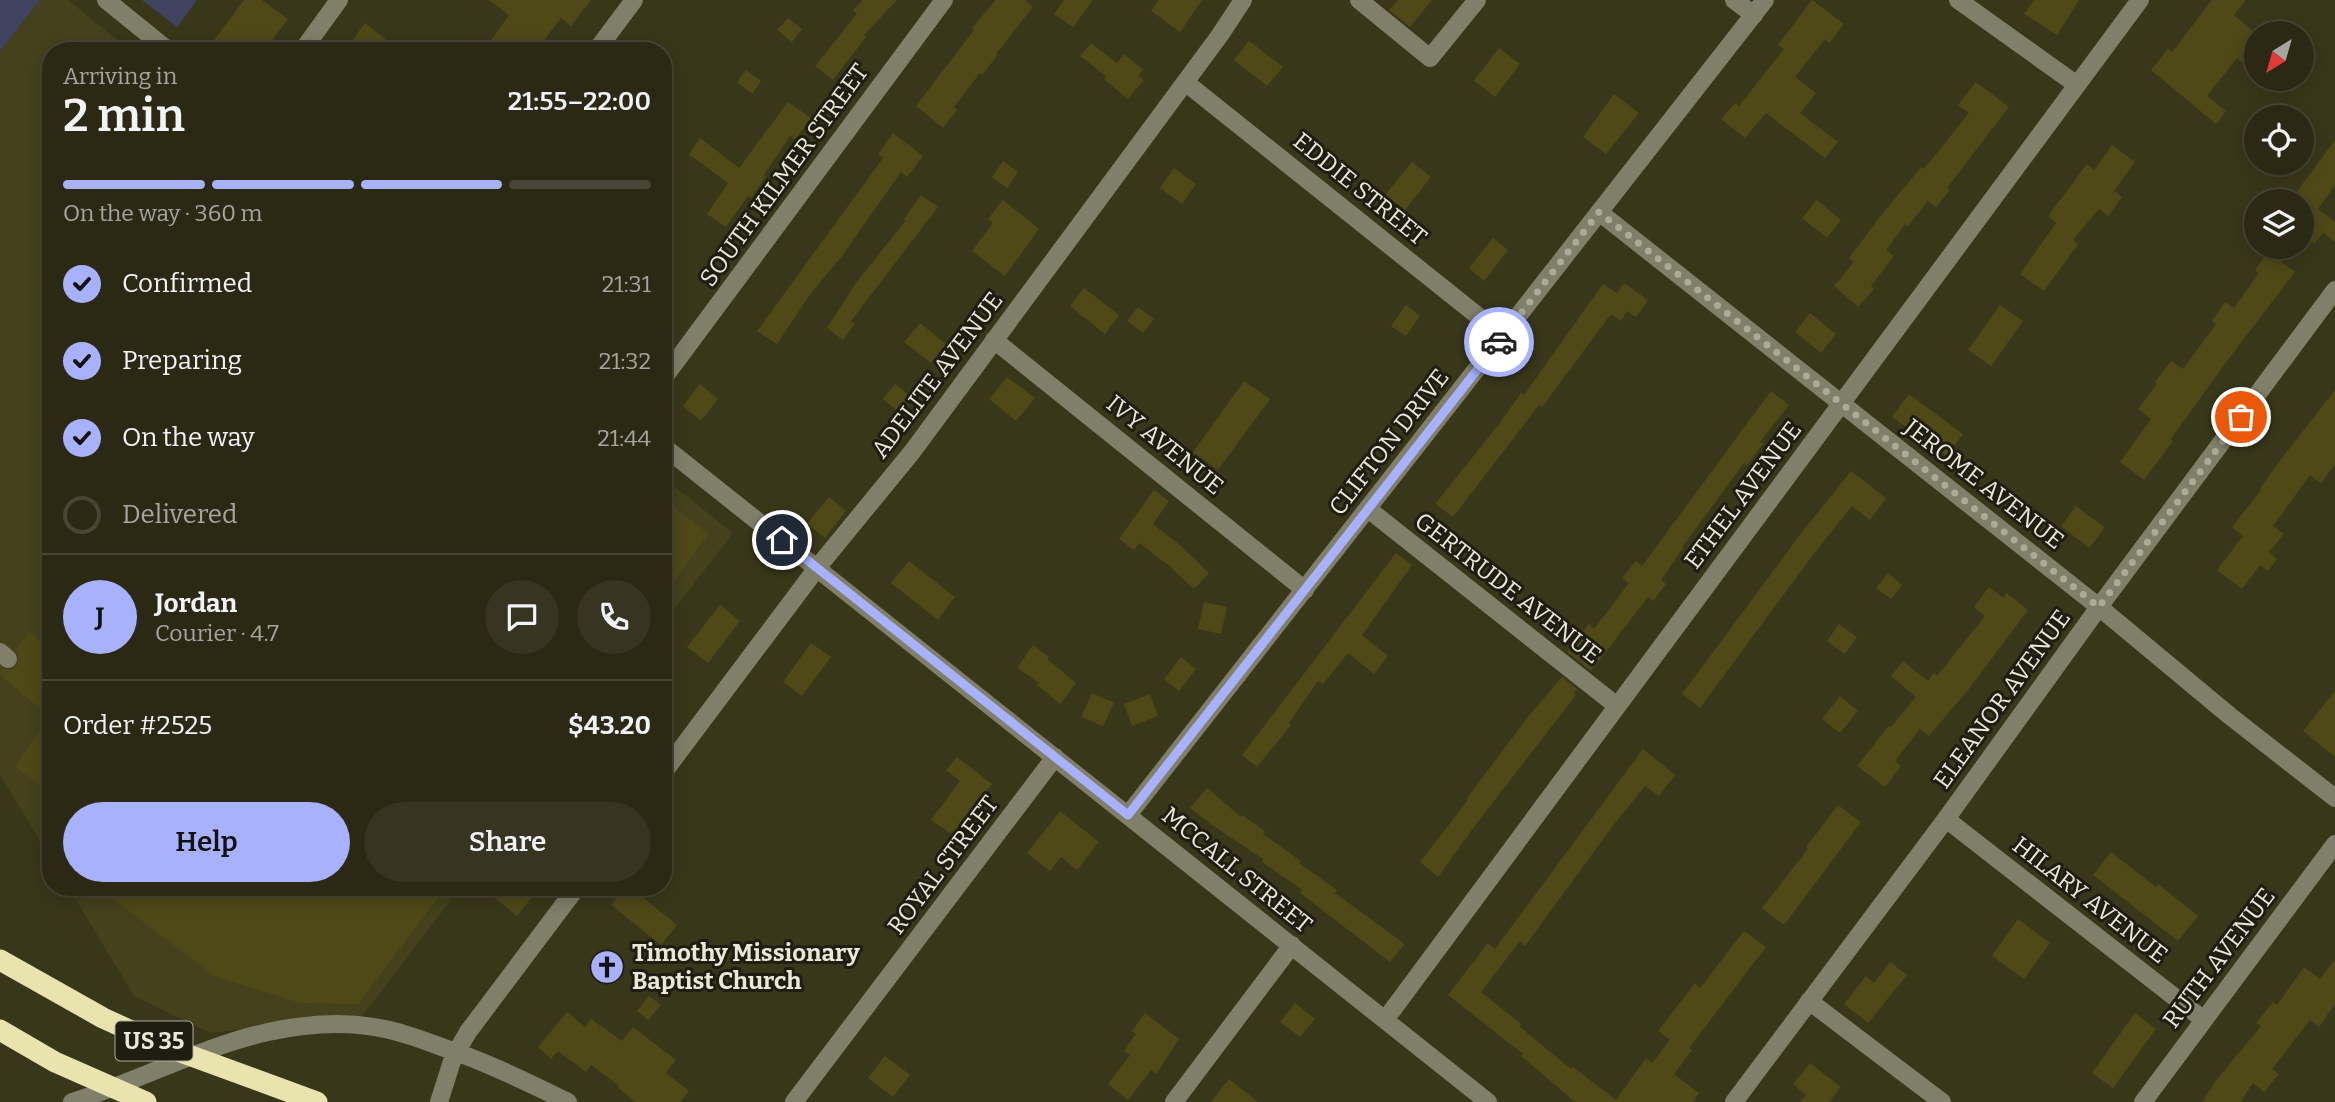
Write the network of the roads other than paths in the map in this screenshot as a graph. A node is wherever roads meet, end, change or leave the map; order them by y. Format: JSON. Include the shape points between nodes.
{"nodes":[{"id":1,"x":106,"y":0,"type":"edge"},
{"id":2,"x":339,"y":0,"type":"edge"},
{"id":3,"x":634,"y":0,"type":"edge"},
{"id":4,"x":944,"y":0,"type":"edge"},
{"id":5,"x":1243,"y":0,"type":"edge"},
{"id":6,"x":1359,"y":0,"type":"edge"},
{"id":7,"x":1477,"y":0,"type":"edge"},
{"id":8,"x":1734,"y":0,"type":"edge"},
{"id":9,"x":1765,"y":0,"type":"edge"},
{"id":10,"x":1958,"y":0,"type":"edge"},
{"id":11,"x":2140,"y":0,"type":"edge"},
{"id":12,"x":1754,"y":15,"type":"junction"},
{"id":13,"x":158,"y":42,"type":"edge"},
{"id":14,"x":309,"y":42,"type":"edge"},
{"id":15,"x":603,"y":42,"type":"edge"},
{"id":16,"x":1185,"y":82,"type":"junction"},
{"id":17,"x":2077,"y":85,"type":"junction"},
{"id":18,"x":1599,"y":212,"type":"junction"},
{"id":19,"x":2335,"y":290,"type":"edge"},
{"id":20,"x":1503,"y":336,"type":"junction"},
{"id":21,"x":994,"y":340,"type":"junction"},
{"id":22,"x":672,"y":367,"type":"edge"},
{"id":23,"x":1841,"y":404,"type":"junction"},
{"id":24,"x":672,"y":453,"type":"edge"},
{"id":25,"x":1368,"y":509,"type":"junction"},
{"id":26,"x":820,"y":570,"type":"junction"},
{"id":27,"x":1305,"y":590,"type":"junction"},
{"id":28,"x":2099,"y":607,"type":"junction"},
{"id":29,"x":1617,"y":706,"type":"junction"},
{"id":30,"x":1055,"y":757,"type":"junction"},
{"id":31,"x":672,"y":762,"type":"edge"},
{"id":32,"x":2335,"y":798,"type":"edge"},
{"id":33,"x":1128,"y":815,"type":"junction"},
{"id":34,"x":1946,"y":819,"type":"junction"},
{"id":35,"x":2335,"y":844,"type":"edge"},
{"id":36,"x":570,"y":896,"type":"edge"},
{"id":37,"x":1292,"y":945,"type":"junction"},
{"id":38,"x":0,"y":960,"type":"edge"},
{"id":39,"x":1808,"y":1001,"type":"junction"},
{"id":40,"x":1385,"y":1020,"type":"junction"},
{"id":41,"x":2204,"y":1020,"type":"junction"},
{"id":42,"x":0,"y":1030,"type":"edge"},
{"id":43,"x":456,"y":1052,"type":"junction"},
{"id":44,"x":83,"y":1101,"type":"edge"},
{"id":45,"x":146,"y":1102,"type":"edge"},
{"id":46,"x":317,"y":1102,"type":"edge"},
{"id":47,"x":439,"y":1102,"type":"edge"},
{"id":48,"x":568,"y":1102,"type":"edge"},
{"id":49,"x":794,"y":1102,"type":"edge"},
{"id":50,"x":1174,"y":1102,"type":"edge"},
{"id":51,"x":1488,"y":1102,"type":"edge"},
{"id":52,"x":1734,"y":1102,"type":"edge"},
{"id":53,"x":1942,"y":1102,"type":"edge"},
{"id":54,"x":2143,"y":1102,"type":"edge"}],
"edges":[{"from":1,"to":13,"type":"street"},
{"from":2,"to":14,"type":"street"},
{"from":3,"to":15,"type":"street"},
{"from":4,"to":22,"type":"street","name":"SOUTH KILMER STREET"},
{"from":5,"to":16,"type":"street","name":"ADELITE AVENUE"},
{"from":6,"to":7,"type":"street","via":[[1430,58]]},
{"from":8,"to":12,"type":"street"},
{"from":9,"to":12,"type":"street","name":"CLIFTON DRIVE"},
{"from":10,"to":17,"type":"street"},
{"from":11,"to":17,"type":"street","name":"ETHEL AVENUE"},
{"from":12,"to":18,"type":"street","name":"CLIFTON DRIVE"},
{"from":16,"to":20,"type":"street","name":"EDDIE STREET"},
{"from":16,"to":21,"type":"street","name":"ADELITE AVENUE"},
{"from":17,"to":23,"type":"street","name":"ETHEL AVENUE"},
{"from":18,"to":20,"type":"street","name":"CLIFTON DRIVE"},
{"from":18,"to":23,"type":"street","name":"JEROME AVENUE"},
{"from":19,"to":28,"type":"street","name":"ELEANOR AVENUE"},
{"from":20,"to":25,"type":"street","name":"CLIFTON DRIVE"},
{"from":21,"to":26,"type":"street","name":"ADELITE AVENUE"},
{"from":21,"to":27,"type":"street","name":"IVY AVENUE"},
{"from":23,"to":28,"type":"street","name":"JEROME AVENUE"},
{"from":23,"to":29,"type":"street","name":"ETHEL AVENUE"},
{"from":24,"to":26,"type":"street","name":"MCCALL STREET"},
{"from":25,"to":27,"type":"street","name":"CLIFTON DRIVE"},
{"from":25,"to":29,"type":"street","name":"GERTRUDE AVENUE"},
{"from":26,"to":30,"type":"street","name":"MCCALL STREET"},
{"from":26,"to":31,"type":"street","name":"ADELITE AVENUE"},
{"from":27,"to":33,"type":"street","name":"CLIFTON DRIVE"},
{"from":28,"to":32,"type":"street","name":"JEROME AVENUE"},
{"from":28,"to":34,"type":"street","name":"ELEANOR AVENUE"},
{"from":29,"to":40,"type":"street","name":"ETHEL AVENUE"},
{"from":30,"to":33,"type":"street","name":"MCCALL STREET"},
{"from":30,"to":49,"type":"street","name":"ROYAL STREET"},
{"from":33,"to":37,"type":"street","name":"MCCALL STREET"},
{"from":34,"to":39,"type":"street","name":"ELEANOR AVENUE"},
{"from":34,"to":41,"type":"street","name":"HILARY AVENUE"},
{"from":35,"to":41,"type":"street","name":"RUTH AVENUE"},
{"from":36,"to":43,"type":"street"},
{"from":37,"to":40,"type":"street","name":"MCCALL STREET"},
{"from":37,"to":50,"type":"street"},
{"from":38,"to":46,"type":"highway","number":"US 35","bridge":true,"via":[[93,1013],[164,1046]]},
{"from":39,"to":52,"type":"street","name":"ELEANOR AVENUE"},
{"from":39,"to":53,"type":"street"},
{"from":40,"to":51,"type":"street","name":"MCCALL STREET"},
{"from":41,"to":54,"type":"street","name":"RUTH AVENUE"},
{"from":42,"to":45,"type":"highway","number":"US 35","bridge":true,"via":[[55,1062]]},
{"from":43,"to":44,"type":"street","via":[[384,1028],[298,1027],[228,1044]]},
{"from":43,"to":47,"type":"street"},
{"from":43,"to":48,"type":"street"}]}
